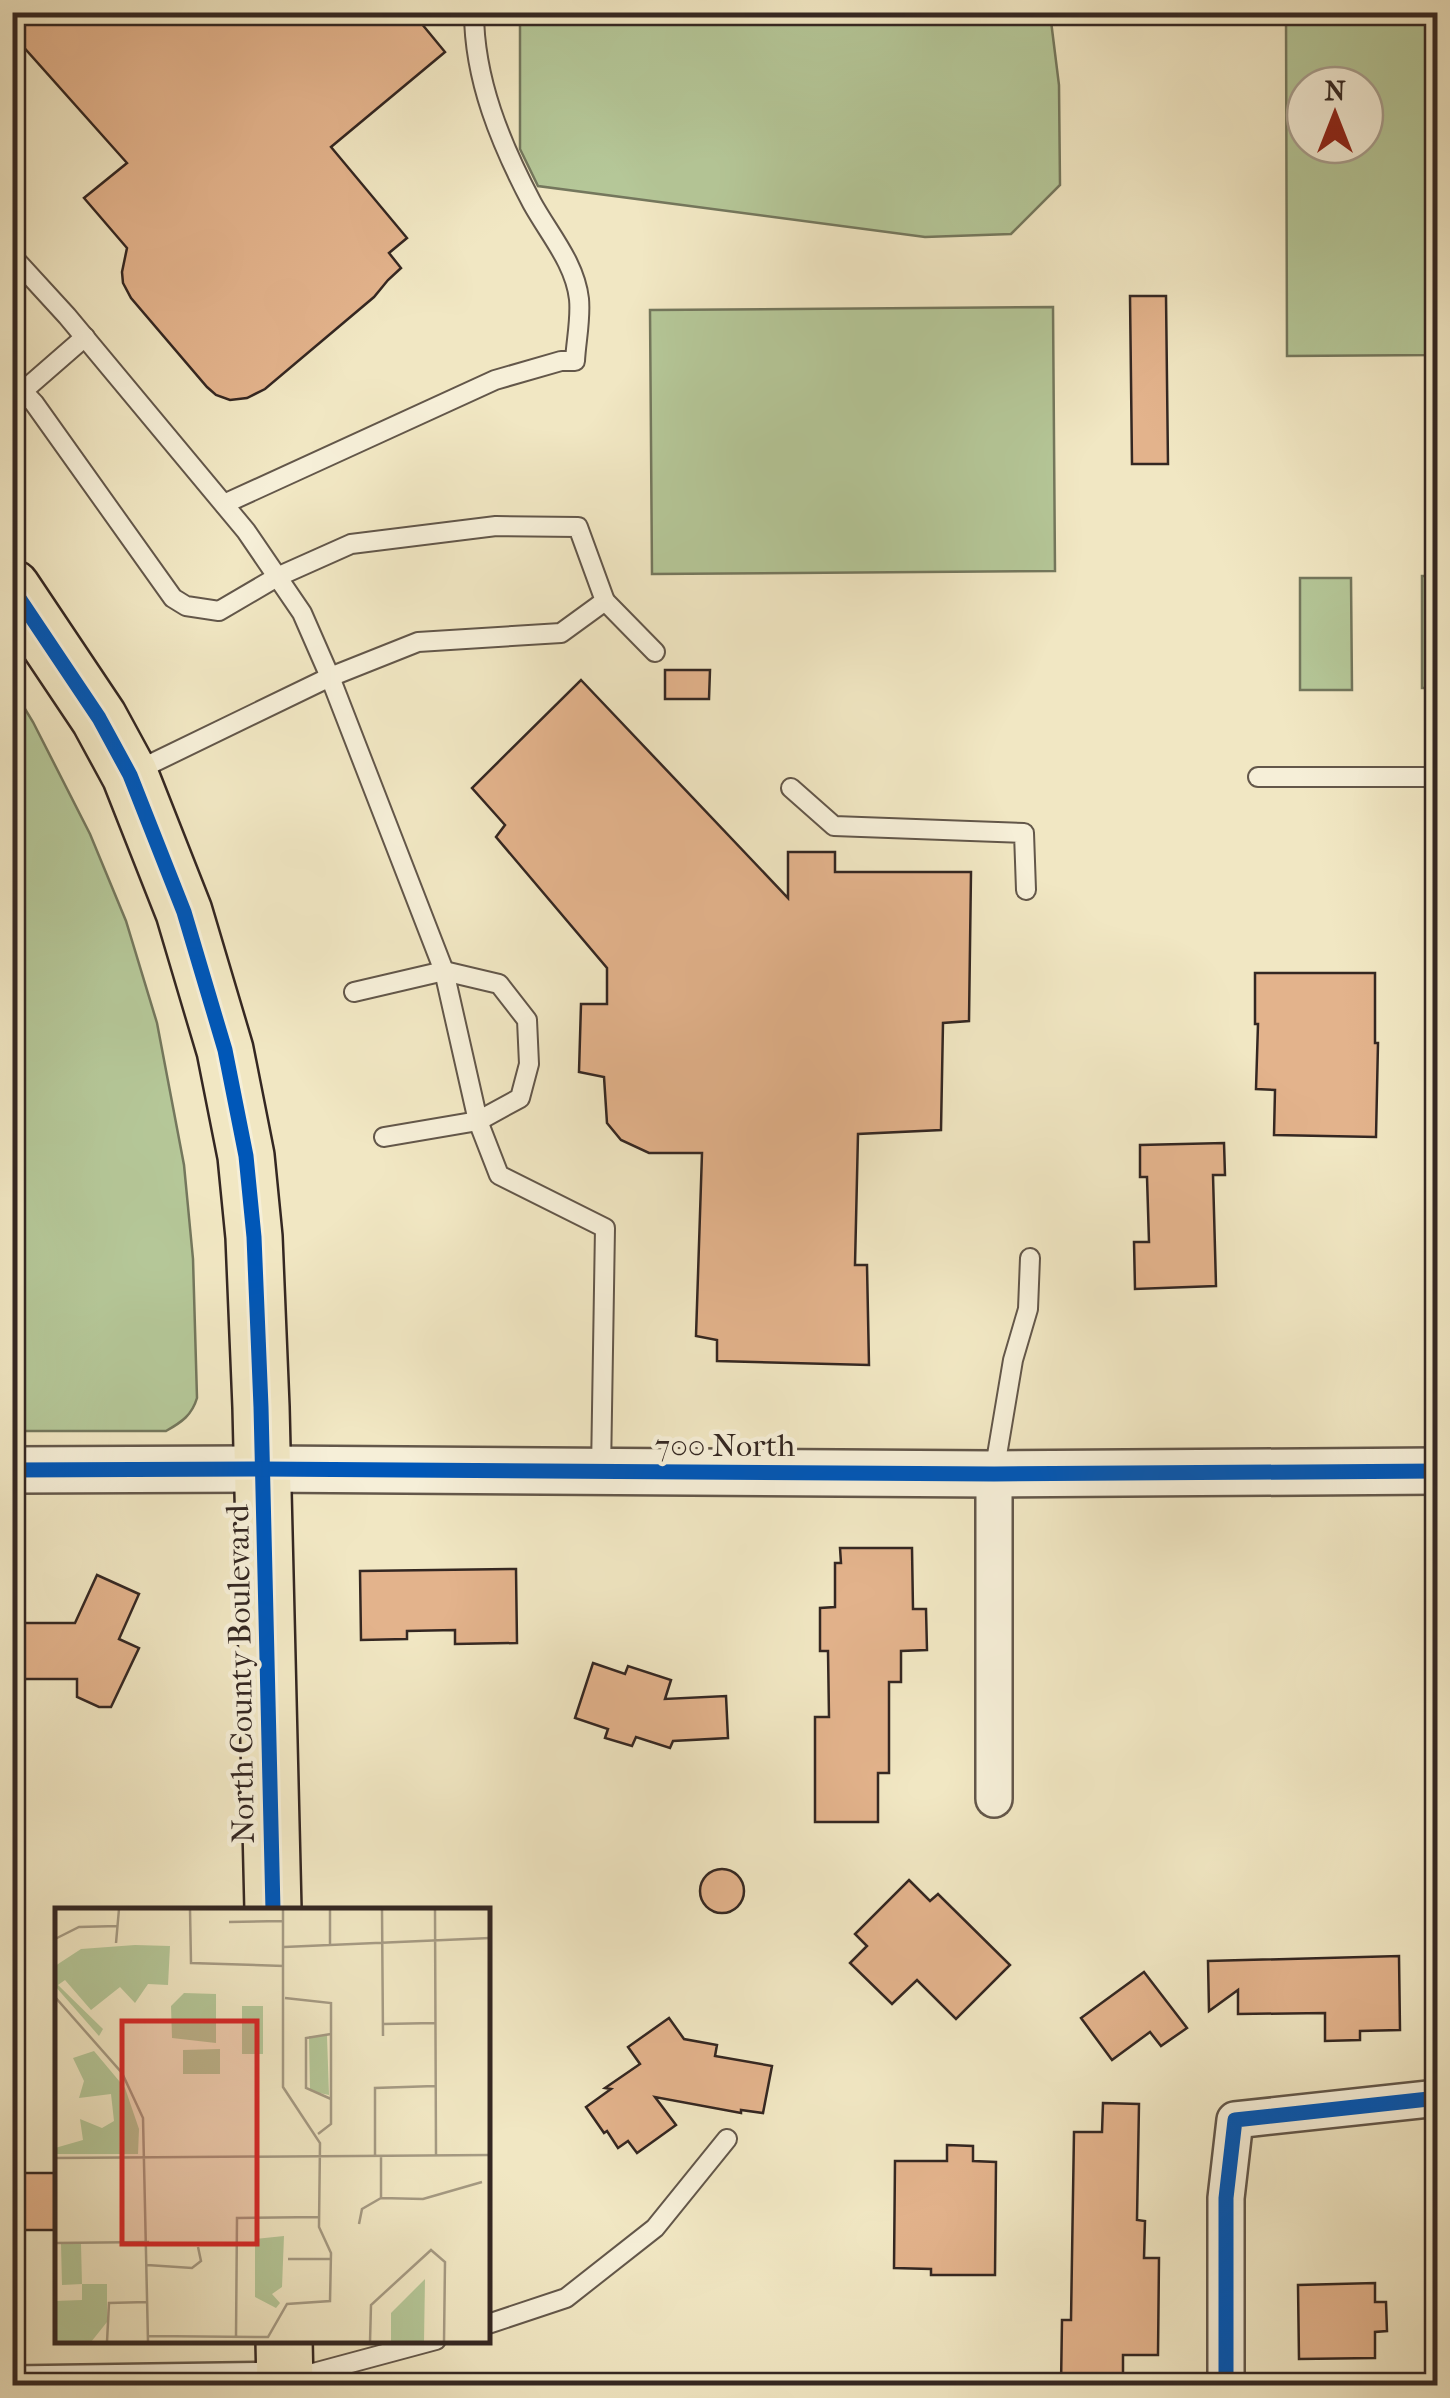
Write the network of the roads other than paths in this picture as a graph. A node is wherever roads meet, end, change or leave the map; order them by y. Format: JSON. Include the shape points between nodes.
{"nodes":[{"id":1,"x":474,"y":12,"type":"edge"},
{"id":2,"x":12,"y":256,"type":"edge"},
{"id":3,"x":84,"y":337,"type":"junction"},
{"id":4,"x":18,"y":386,"type":"edge"},
{"id":5,"x":224,"y":504,"type":"junction"},
{"id":6,"x":278,"y":576,"type":"junction"},
{"id":7,"x":12,"y":588,"type":"edge"},
{"id":8,"x":605,"y":601,"type":"junction"},
{"id":9,"x":655,"y":652,"type":"dead end"},
{"id":10,"x":330,"y":678,"type":"junction"},
{"id":11,"x":130,"y":775,"type":"junction"},
{"id":12,"x":1258,"y":777,"type":"dead end"},
{"id":13,"x":1438,"y":778,"type":"edge"},
{"id":14,"x":791,"y":788,"type":"dead end"},
{"id":15,"x":1026,"y":890,"type":"dead end"},
{"id":16,"x":444,"y":971,"type":"junction"},
{"id":17,"x":354,"y":992,"type":"dead end"},
{"id":18,"x":478,"y":1122,"type":"junction"},
{"id":19,"x":384,"y":1136,"type":"dead end"},
{"id":20,"x":1030,"y":1258,"type":"dead end"},
{"id":21,"x":262,"y":1469,"type":"junction"},
{"id":22,"x":12,"y":1470,"type":"edge"},
{"id":23,"x":601,"y":1471,"type":"junction"},
{"id":24,"x":1438,"y":1471,"type":"edge"},
{"id":25,"x":994,"y":1474,"type":"junction"},
{"id":26,"x":994,"y":1799,"type":"dead end"},
{"id":27,"x":274,"y":1908,"type":"edge"},
{"id":28,"x":1438,"y":2098,"type":"edge"},
{"id":29,"x":726,"y":2139,"type":"dead end"},
{"id":30,"x":490,"y":2323,"type":"edge"},
{"id":31,"x":420,"y":2343,"type":"edge"},
{"id":32,"x":285,"y":2369,"type":"edge"},
{"id":33,"x":12,"y":2384,"type":"edge"},
{"id":34,"x":1226,"y":2386,"type":"edge"}],
"edges":[{"from":1,"to":5,"type":"lane","via":[[486,94],[508,155],[569,264],[579,298],[575,361],[495,380]]},
{"from":2,"to":3,"type":"lane"},
{"from":3,"to":4,"type":"lane"},
{"from":3,"to":5,"type":"lane"},
{"from":4,"to":6,"type":"lane","via":[[173,598],[219,612]]},
{"from":5,"to":6,"type":"lane"},
{"from":6,"to":8,"type":"lane","via":[[351,544],[496,526],[578,527]]},
{"from":6,"to":10,"type":"lane"},
{"from":7,"to":11,"type":"main road","name":"North County Boulevard"},
{"from":8,"to":9,"type":"lane"},
{"from":8,"to":10,"type":"lane","via":[[561,633],[418,642]]},
{"from":10,"to":11,"type":"lane"},
{"from":10,"to":16,"type":"lane"},
{"from":11,"to":21,"type":"main road","name":"North County Boulevard","via":[[184,912],[246,1156]]},
{"from":12,"to":13,"type":"lane"},
{"from":14,"to":15,"type":"lane","via":[[834,826],[1024,833]]},
{"from":16,"to":17,"type":"lane"},
{"from":16,"to":18,"type":"lane"},
{"from":16,"to":18,"type":"lane","via":[[499,984],[527,1020],[529,1064],[520,1098]]},
{"from":18,"to":19,"type":"lane"},
{"from":18,"to":23,"type":"lane","via":[[499,1175],[605,1228]]},
{"from":20,"to":25,"type":"lane","via":[[1028,1308]]},
{"from":21,"to":22,"type":"street","name":"700 North"},
{"from":21,"to":23,"type":"street","name":"700 North"},
{"from":21,"to":27,"type":"main road","name":"North County Boulevard"},
{"from":23,"to":25,"type":"street","name":"700 North"},
{"from":24,"to":25,"type":"street","name":"700 North"},
{"from":25,"to":26,"type":"street"},
{"from":28,"to":34,"type":"street","via":[[1235,2120],[1226,2198]]},
{"from":29,"to":30,"type":"lane","via":[[655,2228],[566,2298]]},
{"from":31,"to":32,"type":"lane"},
{"from":32,"to":33,"type":"street"}]}
